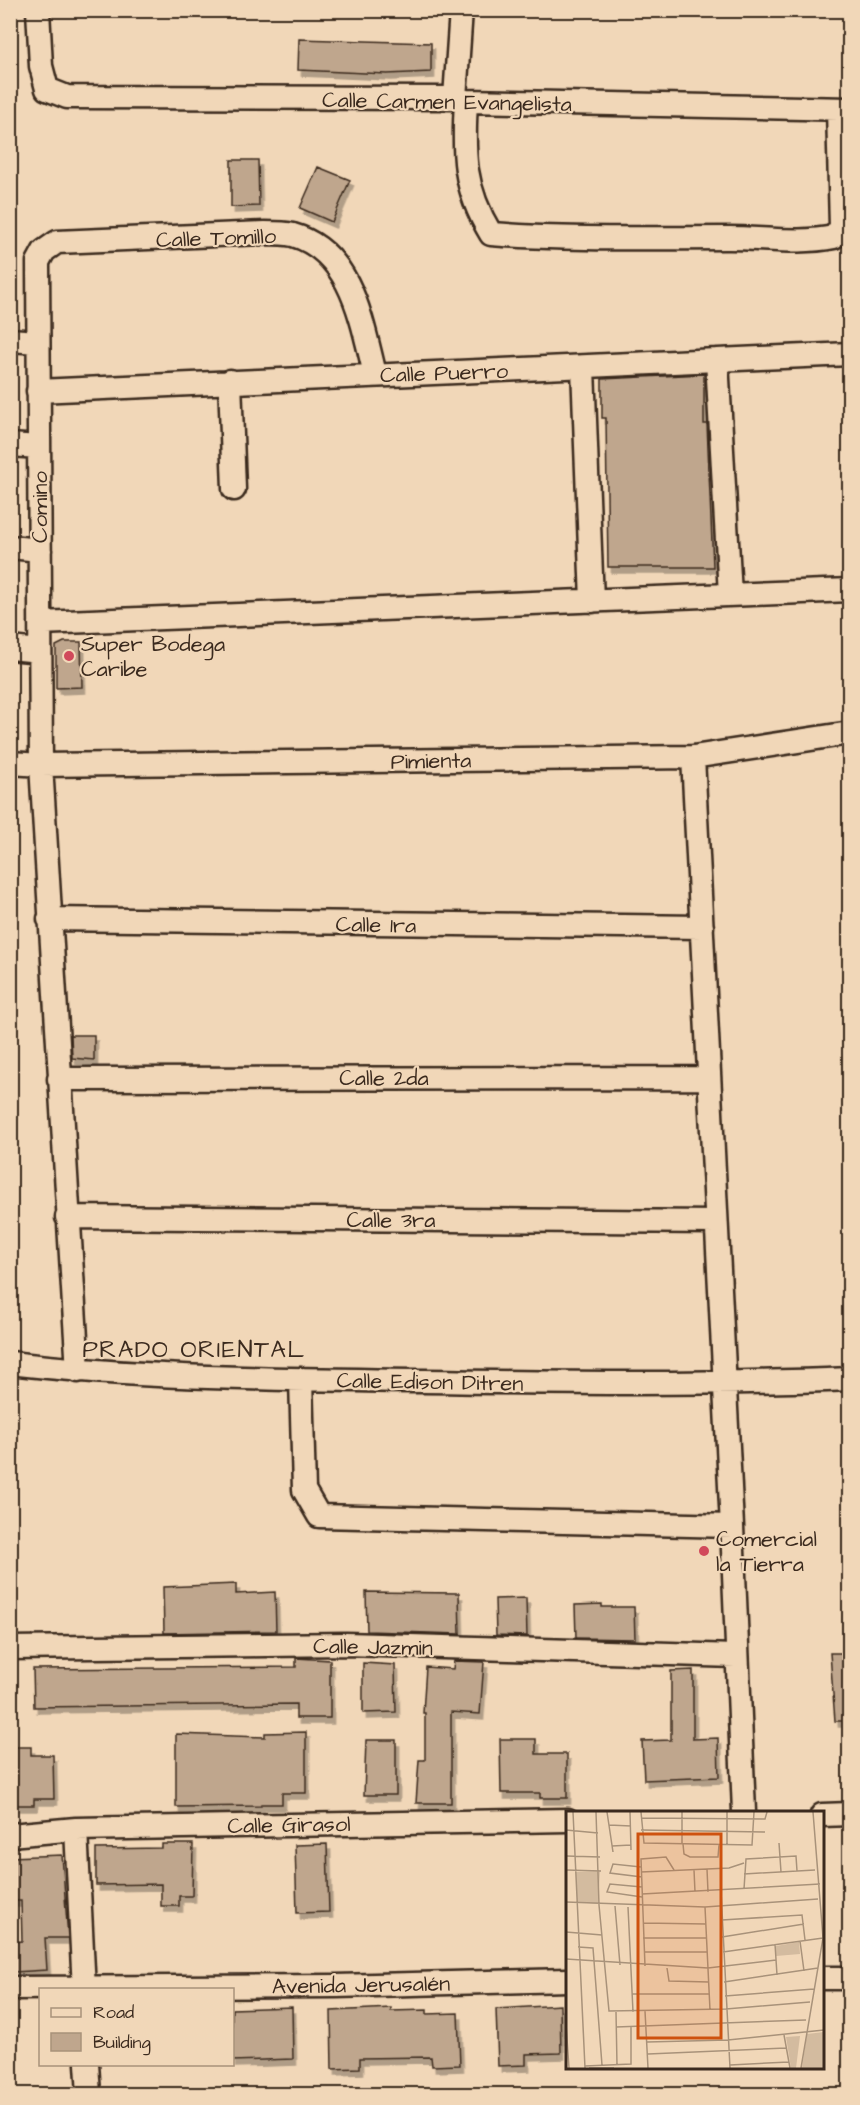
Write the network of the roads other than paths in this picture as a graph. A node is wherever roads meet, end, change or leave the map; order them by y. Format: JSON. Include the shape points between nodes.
{"nodes":[{"id":1,"x":38,"y":10,"type":"edge"},
{"id":2,"x":461,"y":10,"type":"edge"},
{"id":3,"x":461,"y":99,"type":"junction"},
{"id":4,"x":844,"y":109,"type":"edge"},
{"id":5,"x":44,"y":251,"type":"joint"},
{"id":6,"x":10,"y":340,"type":"edge"},
{"id":7,"x":38,"y":342,"type":"junction"},
{"id":8,"x":849,"y":354,"type":"edge"},
{"id":9,"x":717,"y":360,"type":"junction"},
{"id":10,"x":583,"y":368,"type":"junction"},
{"id":11,"x":375,"y":374,"type":"junction"},
{"id":12,"x":230,"y":381,"type":"junction"},
{"id":13,"x":38,"y":390,"type":"junction"},
{"id":14,"x":10,"y":445,"type":"edge"},
{"id":15,"x":39,"y":447,"type":"junction"},
{"id":16,"x":234,"y":489,"type":"dead end"},
{"id":17,"x":10,"y":547,"type":"edge"},
{"id":18,"x":40,"y":550,"type":"junction"},
{"id":19,"x":849,"y":591,"type":"edge"},
{"id":20,"x":729,"y":595,"type":"junction"},
{"id":21,"x":592,"y":601,"type":"junction"},
{"id":22,"x":40,"y":623,"type":"junction"},
{"id":23,"x":10,"y":648,"type":"edge"},
{"id":24,"x":40,"y":651,"type":"junction"},
{"id":25,"x":849,"y":733,"type":"edge"},
{"id":26,"x":693,"y":757,"type":"junction"},
{"id":27,"x":10,"y":763,"type":"edge"},
{"id":28,"x":41,"y":765,"type":"junction"},
{"id":29,"x":49,"y":919,"type":"junction"},
{"id":30,"x":702,"y":927,"type":"junction"},
{"id":31,"x":59,"y":1078,"type":"junction"},
{"id":32,"x":709,"y":1078,"type":"junction"},
{"id":33,"x":67,"y":1217,"type":"junction"},
{"id":34,"x":716,"y":1222,"type":"junction"},
{"id":35,"x":10,"y":1364,"type":"edge"},
{"id":36,"x":78,"y":1371,"type":"junction"},
{"id":37,"x":301,"y":1379,"type":"junction"},
{"id":38,"x":849,"y":1379,"type":"edge"},
{"id":39,"x":724,"y":1384,"type":"junction"},
{"id":40,"x":732,"y":1526,"type":"junction"},
{"id":41,"x":10,"y":1648,"type":"edge"},
{"id":42,"x":735,"y":1656,"type":"junction"},
{"id":43,"x":744,"y":1811,"type":"edge"},
{"id":44,"x":849,"y":1814,"type":"edge"},
{"id":45,"x":824,"y":1815,"type":"edge"},
{"id":46,"x":566,"y":1820,"type":"edge"},
{"id":47,"x":76,"y":1829,"type":"junction"},
{"id":48,"x":10,"y":1835,"type":"edge"},
{"id":49,"x":824,"y":1978,"type":"edge"},
{"id":50,"x":849,"y":1978,"type":"edge"},
{"id":51,"x":566,"y":1980,"type":"edge"},
{"id":52,"x":10,"y":1988,"type":"edge"},
{"id":53,"x":84,"y":1988,"type":"edge"},
{"id":54,"x":87,"y":2066,"type":"edge"},
{"id":55,"x":89,"y":2094,"type":"edge"}],
"edges":[{"from":1,"to":3,"type":"street","name":"Calle Carmen Evangelista","via":[[41,66],[47,89],[67,97]]},
{"from":2,"to":3,"type":"street"},
{"from":3,"to":4,"type":"street","name":"Calle Carmen Evangelista"},
{"from":3,"to":4,"type":"street","via":[[465,162],[476,209],[491,234],[536,237],[815,241],[834,237],[841,227]]},
{"from":5,"to":7,"type":"street","name":"Comino","via":[[38,262]]},
{"from":5,"to":11,"type":"street","name":"Calle Tomillo","via":[[57,242],[292,235],[312,243],[336,263],[360,315]]},
{"from":6,"to":7,"type":"street"},
{"from":7,"to":13,"type":"street","name":"Comino"},
{"from":8,"to":9,"type":"street","name":"Calle Puerro"},
{"from":9,"to":10,"type":"street","name":"Calle Puerro"},
{"from":9,"to":20,"type":"street"},
{"from":10,"to":11,"type":"street","name":"Calle Puerro"},
{"from":10,"to":21,"type":"street"},
{"from":11,"to":12,"type":"street","name":"Calle Puerro"},
{"from":12,"to":13,"type":"street","name":"Calle Puerro"},
{"from":12,"to":16,"type":"street"},
{"from":13,"to":15,"type":"street","name":"Comino"},
{"from":14,"to":15,"type":"street"},
{"from":15,"to":18,"type":"street","name":"Comino"},
{"from":17,"to":18,"type":"street"},
{"from":18,"to":22,"type":"street","name":"Comino"},
{"from":19,"to":20,"type":"street"},
{"from":20,"to":21,"type":"street"},
{"from":21,"to":22,"type":"street"},
{"from":22,"to":24,"type":"street","name":"Comino"},
{"from":23,"to":24,"type":"street"},
{"from":24,"to":28,"type":"street","name":"Comino"},
{"from":25,"to":26,"type":"street","name":"Pimienta"},
{"from":26,"to":28,"type":"street","name":"Pimienta"},
{"from":26,"to":30,"type":"street"},
{"from":27,"to":28,"type":"street","name":"Pimienta"},
{"from":28,"to":29,"type":"street","name":"Comino"},
{"from":29,"to":30,"type":"street","name":"Calle 1ra"},
{"from":29,"to":31,"type":"street","name":"Comino"},
{"from":30,"to":32,"type":"street"},
{"from":31,"to":32,"type":"street","name":"Calle 2da"},
{"from":31,"to":33,"type":"street","name":"Comino"},
{"from":32,"to":34,"type":"street"},
{"from":33,"to":34,"type":"street","name":"Calle 3ra"},
{"from":33,"to":36,"type":"street","name":"Comino"},
{"from":34,"to":39,"type":"street"},
{"from":35,"to":36,"type":"street","name":"Calle Edison Ditren"},
{"from":36,"to":37,"type":"street","name":"Calle Edison Ditren"},
{"from":37,"to":39,"type":"street","name":"Calle Edison Ditren"},
{"from":37,"to":40,"type":"street","via":[[304,1490],[319,1516]]},
{"from":38,"to":39,"type":"street","name":"Calle Edison Ditren"},
{"from":39,"to":40,"type":"street"},
{"from":40,"to":42,"type":"street"},
{"from":41,"to":42,"type":"street","name":"Calle Jazmin","via":[[346,1644]]},
{"from":42,"to":43,"type":"street"},
{"from":44,"to":45,"type":"street"},
{"from":46,"to":47,"type":"street","name":"Calle Girasol"},
{"from":47,"to":48,"type":"street","name":"Calle Girasol"},
{"from":47,"to":53,"type":"street"},
{"from":49,"to":50,"type":"street"},
{"from":51,"to":53,"type":"street","name":"Avenida Jerusalén"},
{"from":52,"to":53,"type":"street","name":"Avenida Jerusalén"},
{"from":54,"to":55,"type":"street"}]}
